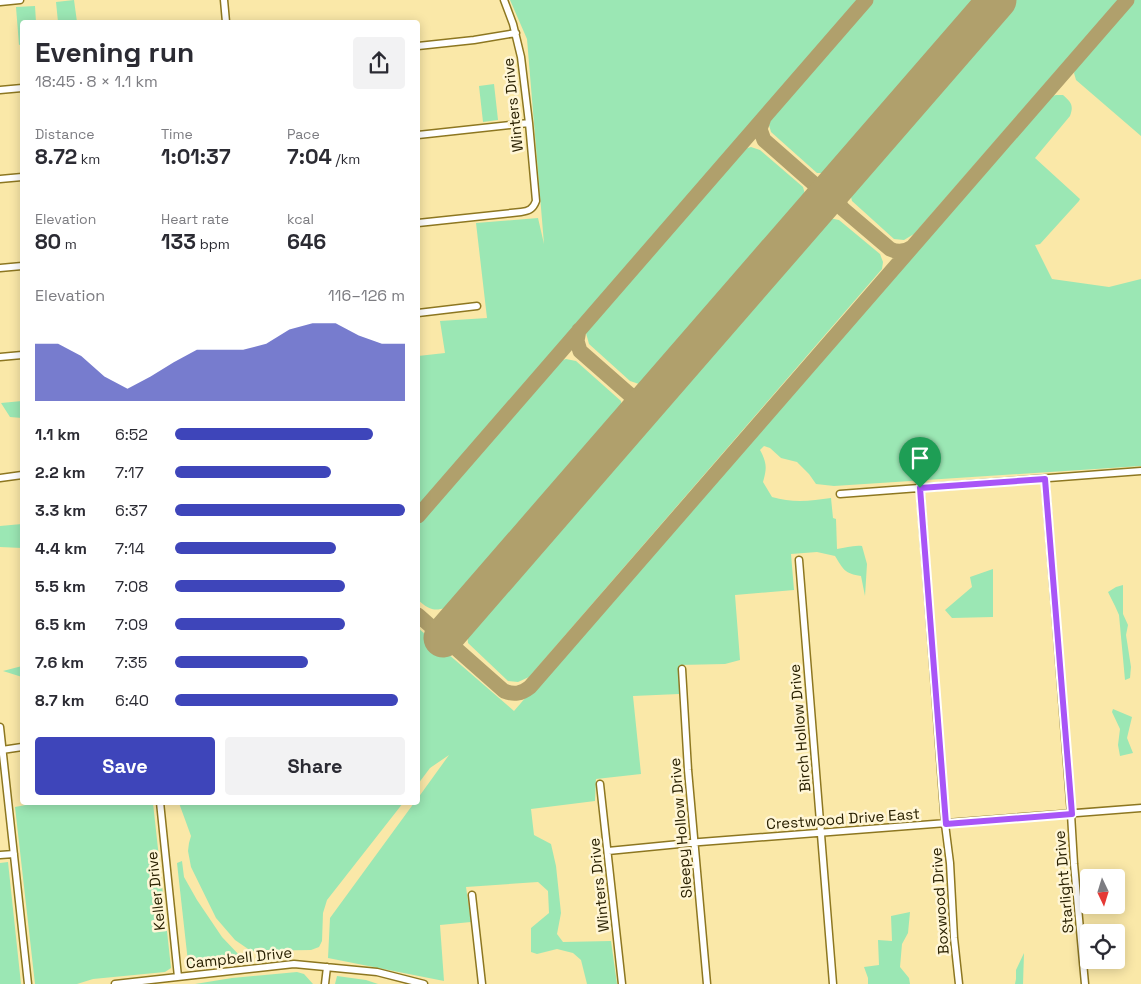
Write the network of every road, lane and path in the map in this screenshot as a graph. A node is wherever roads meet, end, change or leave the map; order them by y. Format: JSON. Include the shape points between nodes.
{"nodes":[{"id":1,"x":20,"y":0,"type":"edge"},
{"id":2,"x":224,"y":0,"type":"edge"},
{"id":3,"x":504,"y":0,"type":"edge"},
{"id":4,"x":0,"y":2,"type":"edge"},
{"id":5,"x":226,"y":20,"type":"edge"},
{"id":6,"x":516,"y":33,"type":"junction"},
{"id":7,"x":420,"y":46,"type":"edge"},
{"id":8,"x":20,"y":88,"type":"edge"},
{"id":9,"x":0,"y":90,"type":"edge"},
{"id":10,"x":529,"y":123,"type":"junction"},
{"id":11,"x":420,"y":135,"type":"edge"},
{"id":12,"x":20,"y":177,"type":"edge"},
{"id":13,"x":0,"y":180,"type":"edge"},
{"id":14,"x":420,"y":223,"type":"edge"},
{"id":15,"x":20,"y":266,"type":"edge"},
{"id":16,"x":0,"y":268,"type":"edge"},
{"id":17,"x":477,"y":306,"type":"dead end"},
{"id":18,"x":420,"y":313,"type":"edge"},
{"id":19,"x":20,"y":354,"type":"edge"},
{"id":20,"x":0,"y":357,"type":"edge"},
{"id":21,"x":1141,"y":471,"type":"edge"},
{"id":22,"x":20,"y":475,"type":"edge"},
{"id":23,"x":0,"y":478,"type":"edge"},
{"id":24,"x":1045,"y":479,"type":"junction"},
{"id":25,"x":920,"y":488,"type":"junction"},
{"id":26,"x":840,"y":494,"type":"dead end"},
{"id":27,"x":799,"y":560,"type":"dead end"},
{"id":28,"x":682,"y":669,"type":"dead end"},
{"id":29,"x":0,"y":727,"type":"edge"},
{"id":30,"x":20,"y":748,"type":"edge"},
{"id":31,"x":2,"y":750,"type":"junction"},
{"id":32,"x":600,"y":784,"type":"dead end"},
{"id":33,"x":160,"y":805,"type":"edge"},
{"id":34,"x":1141,"y":808,"type":"edge"},
{"id":35,"x":1072,"y":814,"type":"junction"},
{"id":36,"x":946,"y":824,"type":"junction"},
{"id":37,"x":822,"y":834,"type":"junction"},
{"id":38,"x":695,"y":843,"type":"junction"},
{"id":39,"x":608,"y":851,"type":"junction"},
{"id":40,"x":14,"y":854,"type":"junction"},
{"id":41,"x":0,"y":855,"type":"edge"},
{"id":42,"x":472,"y":894,"type":"dead end"},
{"id":43,"x":326,"y":967,"type":"junction"},
{"id":44,"x":178,"y":977,"type":"junction"},
{"id":45,"x":28,"y":984,"type":"edge"},
{"id":46,"x":115,"y":984,"type":"edge"},
{"id":47,"x":325,"y":984,"type":"edge"},
{"id":48,"x":424,"y":984,"type":"edge"},
{"id":49,"x":482,"y":984,"type":"edge"},
{"id":50,"x":622,"y":984,"type":"edge"},
{"id":51,"x":707,"y":984,"type":"edge"},
{"id":52,"x":833,"y":984,"type":"edge"},
{"id":53,"x":959,"y":984,"type":"edge"},
{"id":54,"x":1085,"y":984,"type":"edge"}],
"edges":[{"from":1,"to":4,"type":"street"},
{"from":2,"to":5,"type":"street"},
{"from":3,"to":6,"type":"street","name":"Winters Drive"},
{"from":6,"to":7,"type":"street"},
{"from":6,"to":10,"type":"street","name":"Winters Drive"},
{"from":8,"to":9,"type":"street"},
{"from":10,"to":11,"type":"street"},
{"from":10,"to":14,"type":"street","name":"Winters Drive","via":[[536,201],[531,209]]},
{"from":12,"to":13,"type":"street"},
{"from":15,"to":16,"type":"street"},
{"from":17,"to":18,"type":"street"},
{"from":19,"to":20,"type":"street"},
{"from":21,"to":24,"type":"street"},
{"from":22,"to":23,"type":"street"},
{"from":24,"to":25,"type":"street"},
{"from":24,"to":35,"type":"street","name":"Starlight Drive"},
{"from":25,"to":26,"type":"street"},
{"from":25,"to":36,"type":"street","name":"Boxwood Drive"},
{"from":27,"to":37,"type":"street","name":"Birch Hollow Drive"},
{"from":28,"to":38,"type":"street","name":"Sleepy Hollow Drive"},
{"from":29,"to":31,"type":"street"},
{"from":30,"to":31,"type":"street"},
{"from":31,"to":40,"type":"street"},
{"from":32,"to":39,"type":"street","name":"Winters Drive"},
{"from":33,"to":44,"type":"street","name":"Keller Drive"},
{"from":34,"to":35,"type":"street","name":"Crestwood Drive East"},
{"from":35,"to":36,"type":"street","name":"Crestwood Drive East"},
{"from":35,"to":54,"type":"street","name":"Starlight Drive"},
{"from":36,"to":37,"type":"street","name":"Crestwood Drive East"},
{"from":36,"to":53,"type":"street","name":"Boxwood Drive"},
{"from":37,"to":38,"type":"street","name":"Crestwood Drive East"},
{"from":37,"to":52,"type":"street","name":"Birch Hollow Drive"},
{"from":38,"to":39,"type":"street","name":"Crestwood Drive East"},
{"from":38,"to":51,"type":"street","name":"Sleepy Hollow Drive"},
{"from":39,"to":50,"type":"street","name":"Winters Drive"},
{"from":40,"to":41,"type":"street"},
{"from":40,"to":45,"type":"street"},
{"from":42,"to":49,"type":"street"},
{"from":43,"to":44,"type":"street","name":"Campbell Drive","via":[[294,964]]},
{"from":43,"to":47,"type":"street"},
{"from":43,"to":48,"type":"street","name":"Campbell Drive","via":[[377,972]]},
{"from":44,"to":46,"type":"street","name":"Campbell Drive"}]}
